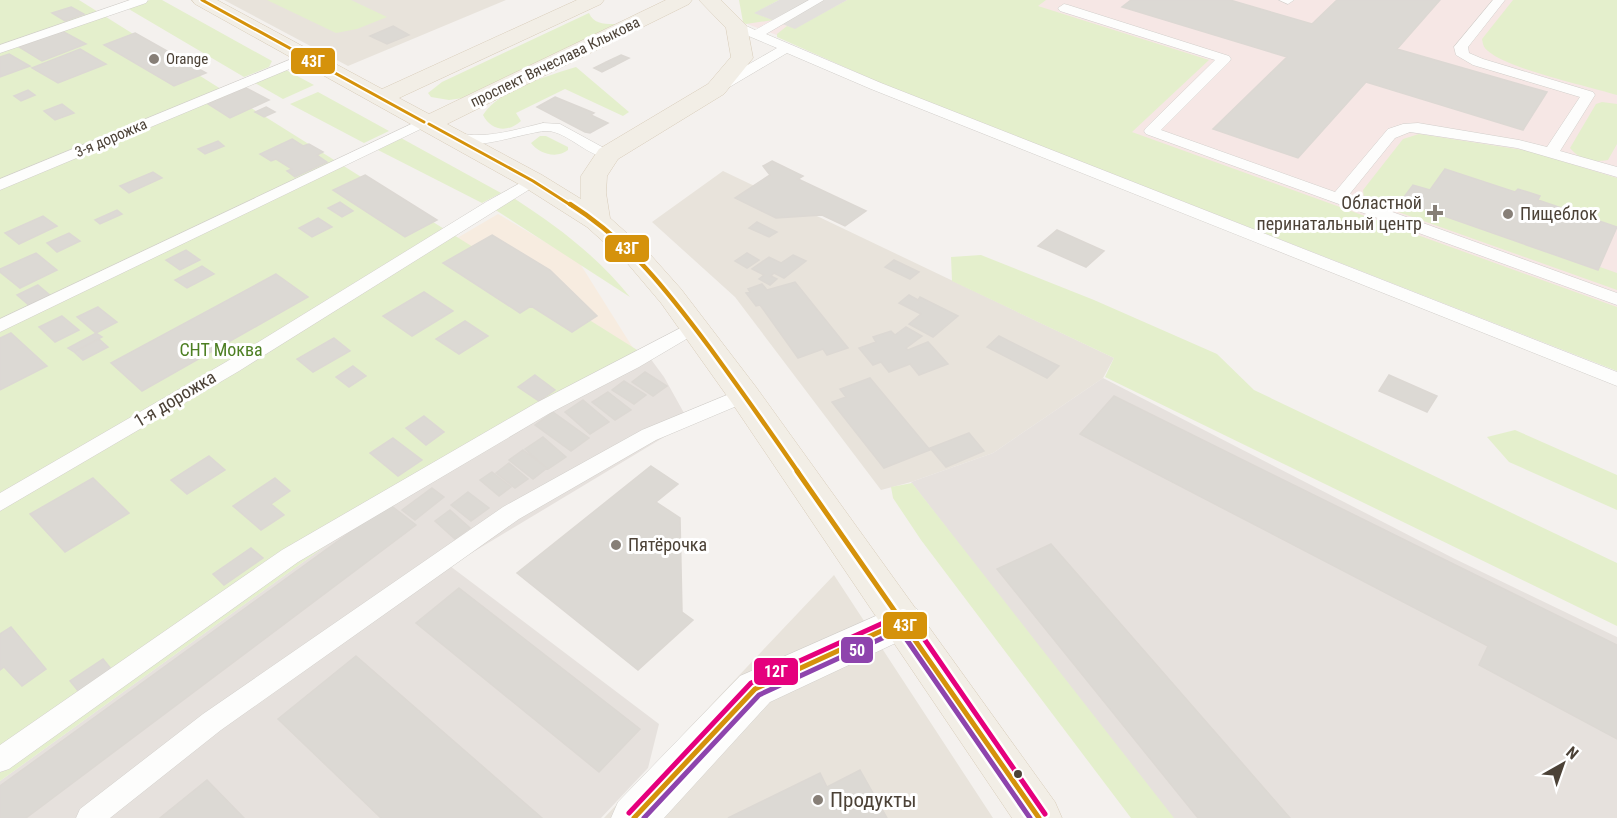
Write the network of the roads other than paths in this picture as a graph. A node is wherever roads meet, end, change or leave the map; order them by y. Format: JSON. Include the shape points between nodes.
{"nodes":[{"id":1,"x":142,"y":0,"type":"edge"},
{"id":2,"x":202,"y":0,"type":"edge"},
{"id":3,"x":594,"y":0,"type":"edge"},
{"id":4,"x":602,"y":0,"type":"edge"},
{"id":5,"x":709,"y":0,"type":"edge"},
{"id":6,"x":818,"y":0,"type":"edge"},
{"id":7,"x":1499,"y":0,"type":"edge"},
{"id":8,"x":672,"y":5,"type":"edge"},
{"id":9,"x":1064,"y":8,"type":"dead end"},
{"id":10,"x":736,"y":26,"type":"junction"},
{"id":11,"x":757,"y":34,"type":"junction"},
{"id":12,"x":788,"y":47,"type":"junction"},
{"id":13,"x":0,"y":49,"type":"edge"},
{"id":14,"x":306,"y":57,"type":"junction"},
{"id":15,"x":716,"y":88,"type":"junction"},
{"id":16,"x":381,"y":98,"type":"junction"},
{"id":17,"x":426,"y":123,"type":"junction"},
{"id":18,"x":454,"y":138,"type":"junction"},
{"id":19,"x":1552,"y":152,"type":"junction"},
{"id":20,"x":608,"y":154,"type":"junction"},
{"id":21,"x":1617,"y":172,"type":"edge"},
{"id":22,"x":533,"y":181,"type":"junction"},
{"id":23,"x":0,"y":185,"type":"edge"},
{"id":24,"x":1338,"y":198,"type":"junction"},
{"id":25,"x":597,"y":221,"type":"junction"},
{"id":26,"x":1617,"y":298,"type":"edge"},
{"id":27,"x":0,"y":326,"type":"edge"},
{"id":28,"x":694,"y":327,"type":"junction"},
{"id":29,"x":1617,"y":379,"type":"edge"},
{"id":30,"x":744,"y":395,"type":"junction"},
{"id":31,"x":0,"y":503,"type":"edge"},
{"id":32,"x":903,"y":621,"type":"junction"},
{"id":33,"x":0,"y":760,"type":"edge"},
{"id":34,"x":89,"y":818,"type":"edge"},
{"id":35,"x":634,"y":818,"type":"edge"},
{"id":36,"x":1039,"y":818,"type":"edge"}],
"edges":[{"from":1,"to":13,"type":"lane"},
{"from":2,"to":14,"type":"main road"},
{"from":3,"to":16,"type":"main road"},
{"from":4,"to":8,"type":"main road","via":[[602,6],[615,14],[630,16]]},
{"from":5,"to":10,"type":"main road"},
{"from":6,"to":11,"type":"lane"},
{"from":7,"to":19,"type":"lane","via":[[1461,47],[1463,54],[1588,95]]},
{"from":8,"to":17,"type":"main road","name":"проспект Вячеслава Клыкова"},
{"from":9,"to":24,"type":"lane","via":[[1224,59],[1151,131]]},
{"from":10,"to":11,"type":"lane"},
{"from":10,"to":15,"type":"main road","via":[[742,58]]},
{"from":11,"to":12,"type":"lane"},
{"from":12,"to":15,"type":"lane"},
{"from":12,"to":29,"type":"lane","via":[[876,86]]},
{"from":14,"to":16,"type":"main road"},
{"from":14,"to":23,"type":"lane","name":"3-я дорожка"},
{"from":15,"to":20,"type":"main road"},
{"from":16,"to":17,"type":"main road"},
{"from":17,"to":18,"type":"main road"},
{"from":17,"to":27,"type":"lane"},
{"from":18,"to":20,"type":"lane","via":[[485,139],[555,127]]},
{"from":18,"to":22,"type":"main road"},
{"from":19,"to":21,"type":"lane"},
{"from":19,"to":24,"type":"lane","via":[[1418,127],[1398,129]]},
{"from":20,"to":25,"type":"main road","via":[[594,176],[592,193]]},
{"from":22,"to":25,"type":"main road"},
{"from":22,"to":31,"type":"lane","name":"1-я дорожка"},
{"from":24,"to":26,"type":"lane"},
{"from":25,"to":28,"type":"main road","via":[[638,258]]},
{"from":28,"to":30,"type":"main road"},
{"from":28,"to":33,"type":"lane","via":[[543,408],[290,556]]},
{"from":30,"to":32,"type":"main road"},
{"from":30,"to":34,"type":"lane","via":[[649,435],[511,513],[212,722]]},
{"from":32,"to":35,"type":"street","via":[[755,689]]},
{"from":32,"to":36,"type":"main road"}]}
